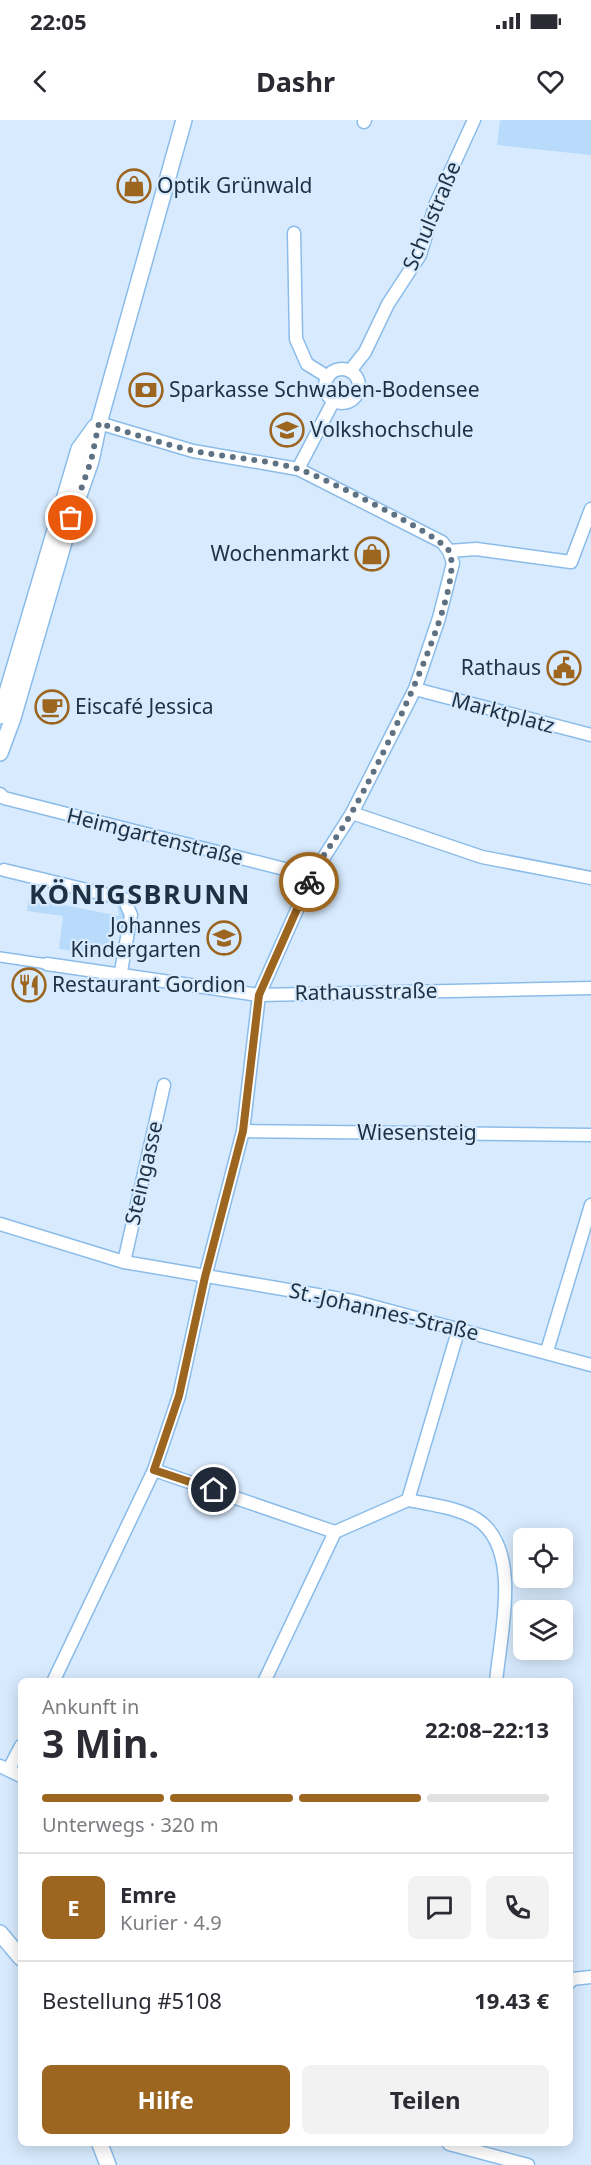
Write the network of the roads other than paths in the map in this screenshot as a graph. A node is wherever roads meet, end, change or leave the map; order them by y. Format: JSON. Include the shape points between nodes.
{"nodes":[{"id":1,"x":184,"y":120,"type":"edge"},
{"id":2,"x":474,"y":120,"type":"edge"},
{"id":3,"x":294,"y":233,"type":"dead end"},
{"id":4,"x":351,"y":371,"type":"junction"},
{"id":5,"x":328,"y":377,"type":"junction"},
{"id":6,"x":334,"y":400,"type":"junction"},
{"id":7,"x":99,"y":423,"type":"junction"},
{"id":8,"x":298,"y":469,"type":"junction"},
{"id":9,"x":79,"y":476,"type":"junction"},
{"id":10,"x":591,"y":509,"type":"edge"},
{"id":11,"x":449,"y":551,"type":"junction"},
{"id":12,"x":415,"y":689,"type":"junction"},
{"id":13,"x":0,"y":716,"type":"edge"},
{"id":14,"x":591,"y":735,"type":"edge"},
{"id":15,"x":0,"y":753,"type":"edge"},
{"id":16,"x":0,"y":794,"type":"edge"},
{"id":17,"x":352,"y":813,"type":"junction"},
{"id":18,"x":4,"y":870,"type":"dead end"},
{"id":19,"x":312,"y":876,"type":"junction"},
{"id":20,"x":591,"y":878,"type":"edge"},
{"id":21,"x":0,"y":957,"type":"edge"},
{"id":22,"x":47,"y":964,"type":"joint"},
{"id":23,"x":120,"y":976,"type":"junction"},
{"id":24,"x":591,"y":988,"type":"edge"},
{"id":25,"x":259,"y":995,"type":"junction"},
{"id":26,"x":164,"y":1085,"type":"dead end"},
{"id":27,"x":243,"y":1131,"type":"junction"},
{"id":28,"x":591,"y":1135,"type":"edge"},
{"id":29,"x":591,"y":1205,"type":"edge"},
{"id":30,"x":0,"y":1224,"type":"edge"},
{"id":31,"x":124,"y":1262,"type":"junction"},
{"id":32,"x":205,"y":1277,"type":"junction"},
{"id":33,"x":459,"y":1328,"type":"junction"},
{"id":34,"x":547,"y":1351,"type":"junction"},
{"id":35,"x":591,"y":1365,"type":"edge"},
{"id":36,"x":154,"y":1470,"type":"junction"},
{"id":37,"x":408,"y":1500,"type":"junction"},
{"id":38,"x":335,"y":1532,"type":"junction"},
{"id":39,"x":55,"y":1678,"type":"edge"},
{"id":40,"x":266,"y":1678,"type":"edge"},
{"id":41,"x":496,"y":1678,"type":"edge"},
{"id":42,"x":18,"y":1750,"type":"edge"},
{"id":43,"x":5,"y":1767,"type":"edge"},
{"id":44,"x":0,"y":1933,"type":"edge"},
{"id":45,"x":18,"y":1954,"type":"edge"},
{"id":46,"x":591,"y":1977,"type":"edge"},
{"id":47,"x":573,"y":1979,"type":"edge"},
{"id":48,"x":101,"y":2146,"type":"edge"},
{"id":49,"x":457,"y":2146,"type":"edge"},
{"id":50,"x":108,"y":2165,"type":"edge"},
{"id":51,"x":528,"y":2165,"type":"edge"}],
"edges":[{"from":1,"to":7,"type":"street"},
{"from":2,"to":4,"type":"street","name":"Schulstraße","via":[[436,203],[420,255]]},
{"from":3,"to":5,"type":"street","via":[[296,339],[307,364]]},
{"from":4,"to":5,"type":"street","via":[[340,369]]},
{"from":4,"to":6,"type":"street","via":[[359,384],[357,394],[344,402]]},
{"from":5,"to":6,"type":"street","via":[[327,393]]},
{"from":6,"to":8,"type":"street"},
{"from":7,"to":8,"type":"street","via":[[193,451]]},
{"from":7,"to":9,"type":"street"},
{"from":8,"to":11,"type":"street","via":[[404,521],[442,542]]},
{"from":9,"to":13,"type":"street"},
{"from":9,"to":15,"type":"street"},
{"from":10,"to":11,"type":"street","via":[[571,562],[476,549]]},
{"from":11,"to":12,"type":"street","via":[[453,563],[446,595]]},
{"from":12,"to":14,"type":"street","name":"Marktplatz"},
{"from":12,"to":17,"type":"street"},
{"from":16,"to":19,"type":"street","name":"Heimgartenstraße","via":[[69,816]]},
{"from":17,"to":19,"type":"street"},
{"from":17,"to":20,"type":"street","via":[[482,857]]},
{"from":18,"to":23,"type":"street","via":[[124,899],[131,909]]},
{"from":19,"to":25,"type":"street"},
{"from":21,"to":22,"type":"street","name":"Rathausstraße"},
{"from":22,"to":23,"type":"street","name":"Rathausstraße"},
{"from":23,"to":25,"type":"street","name":"Rathausstraße"},
{"from":24,"to":25,"type":"street","name":"Rathausstraße"},
{"from":25,"to":27,"type":"street"},
{"from":26,"to":31,"type":"street","name":"Steingasse"},
{"from":27,"to":28,"type":"street","name":"Wiesensteig"},
{"from":27,"to":32,"type":"street"},
{"from":29,"to":34,"type":"street"},
{"from":30,"to":31,"type":"street","name":"St.-Johannes-Straße"},
{"from":31,"to":32,"type":"street","name":"St.-Johannes-Straße"},
{"from":32,"to":33,"type":"street","name":"St.-Johannes-Straße","via":[[324,1295]]},
{"from":32,"to":36,"type":"street","via":[[179,1396]]},
{"from":33,"to":34,"type":"street","name":"St.-Johannes-Straße"},
{"from":33,"to":37,"type":"street"},
{"from":34,"to":35,"type":"street","name":"St.-Johannes-Straße"},
{"from":36,"to":38,"type":"street"},
{"from":36,"to":39,"type":"street"},
{"from":37,"to":38,"type":"street"},
{"from":37,"to":41,"type":"street","via":[[455,1511],[481,1522],[502,1551],[505,1583]]},
{"from":38,"to":40,"type":"street"},
{"from":42,"to":43,"type":"street"},
{"from":44,"to":45,"type":"street"},
{"from":46,"to":47,"type":"street"},
{"from":48,"to":50,"type":"street"},
{"from":49,"to":51,"type":"street"}]}
